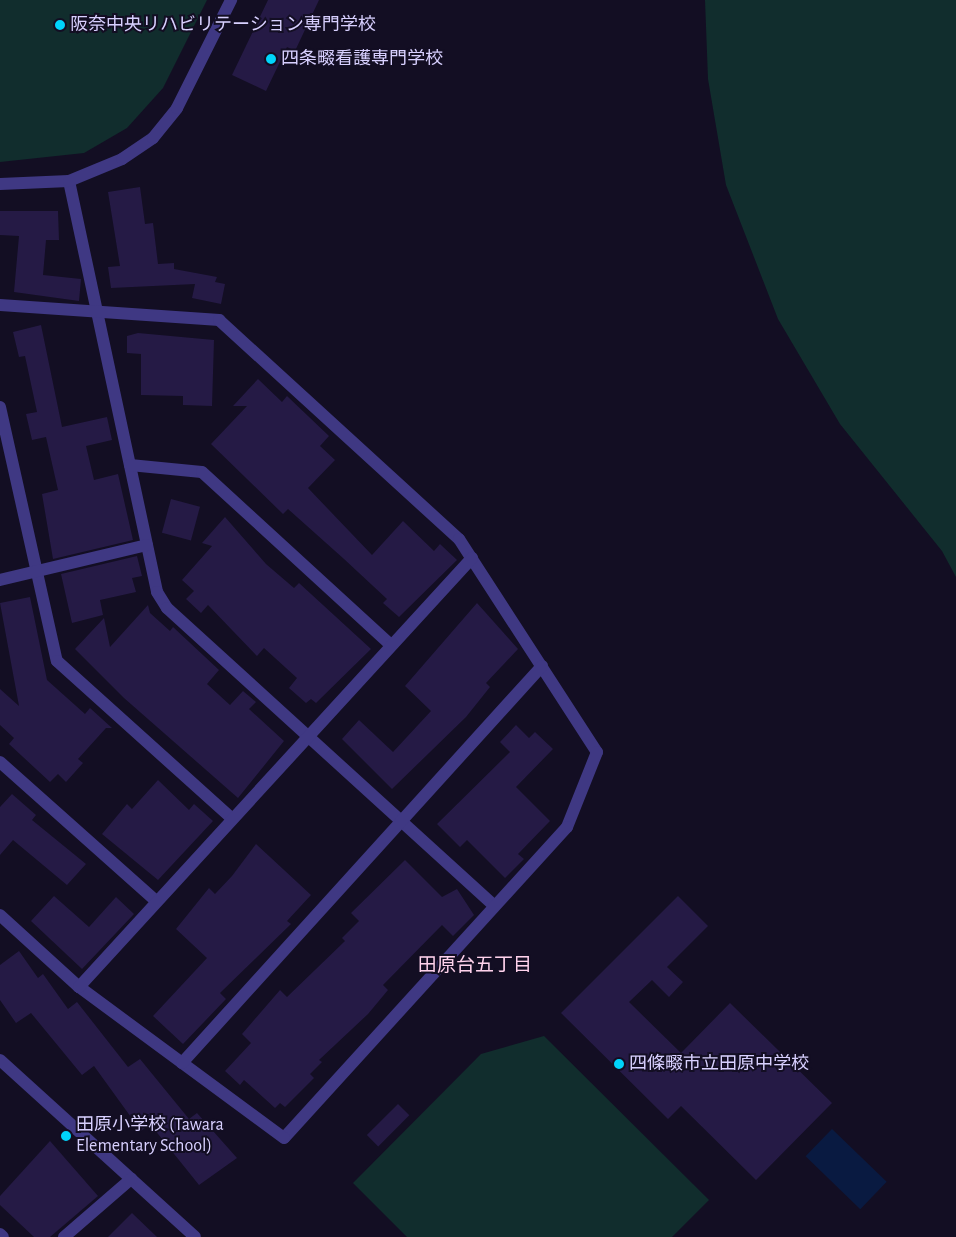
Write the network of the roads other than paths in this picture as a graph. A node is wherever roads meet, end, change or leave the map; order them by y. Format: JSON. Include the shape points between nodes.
{"nodes":[{"id":1,"x":232,"y":0,"type":"edge"},
{"id":2,"x":69,"y":181,"type":"junction"},
{"id":3,"x":0,"y":184,"type":"edge"},
{"id":4,"x":0,"y":305,"type":"edge"},
{"id":5,"x":99,"y":312,"type":"junction"},
{"id":6,"x":0,"y":407,"type":"edge"},
{"id":7,"x":130,"y":465,"type":"junction"},
{"id":8,"x":147,"y":545,"type":"junction"},
{"id":9,"x":472,"y":558,"type":"junction"},
{"id":10,"x":39,"y":572,"type":"junction"},
{"id":11,"x":0,"y":580,"type":"edge"},
{"id":12,"x":390,"y":644,"type":"junction"},
{"id":13,"x":542,"y":666,"type":"junction"},
{"id":14,"x":306,"y":734,"type":"junction"},
{"id":15,"x":0,"y":762,"type":"edge"},
{"id":16,"x":230,"y":817,"type":"junction"},
{"id":17,"x":400,"y":819,"type":"junction"},
{"id":18,"x":154,"y":899,"type":"junction"},
{"id":19,"x":493,"y":905,"type":"junction"},
{"id":20,"x":0,"y":915,"type":"edge"},
{"id":21,"x":79,"y":987,"type":"junction"},
{"id":22,"x":0,"y":1060,"type":"edge"},
{"id":23,"x":182,"y":1063,"type":"junction"},
{"id":24,"x":131,"y":1179,"type":"junction"},
{"id":25,"x":0,"y":1234,"type":"edge"},
{"id":26,"x":3,"y":1237,"type":"edge"},
{"id":27,"x":64,"y":1237,"type":"edge"},
{"id":28,"x":195,"y":1237,"type":"edge"}],
"edges":[{"from":1,"to":2,"type":"street","via":[[177,108],[153,138],[122,159]]},
{"from":2,"to":3,"type":"street"},
{"from":2,"to":5,"type":"street"},
{"from":4,"to":5,"type":"street"},
{"from":5,"to":7,"type":"street"},
{"from":5,"to":9,"type":"street","via":[[219,320],[459,539]]},
{"from":6,"to":10,"type":"street"},
{"from":7,"to":8,"type":"street"},
{"from":7,"to":12,"type":"street","via":[[202,472]]},
{"from":8,"to":10,"type":"street"},
{"from":8,"to":14,"type":"street","via":[[157,592],[167,608]]},
{"from":9,"to":12,"type":"street"},
{"from":9,"to":13,"type":"street"},
{"from":10,"to":11,"type":"street"},
{"from":10,"to":16,"type":"street","via":[[57,661]]},
{"from":12,"to":14,"type":"street"},
{"from":13,"to":17,"type":"street"},
{"from":13,"to":19,"type":"street","via":[[597,752],[568,827]]},
{"from":14,"to":16,"type":"street"},
{"from":14,"to":17,"type":"street"},
{"from":15,"to":18,"type":"street"},
{"from":16,"to":18,"type":"street"},
{"from":17,"to":19,"type":"street"},
{"from":17,"to":23,"type":"street"},
{"from":18,"to":21,"type":"street"},
{"from":19,"to":23,"type":"street","via":[[284,1138]]},
{"from":20,"to":21,"type":"street"},
{"from":21,"to":23,"type":"street"},
{"from":22,"to":24,"type":"street"},
{"from":24,"to":27,"type":"street"},
{"from":24,"to":28,"type":"street"},
{"from":25,"to":26,"type":"street"}]}
